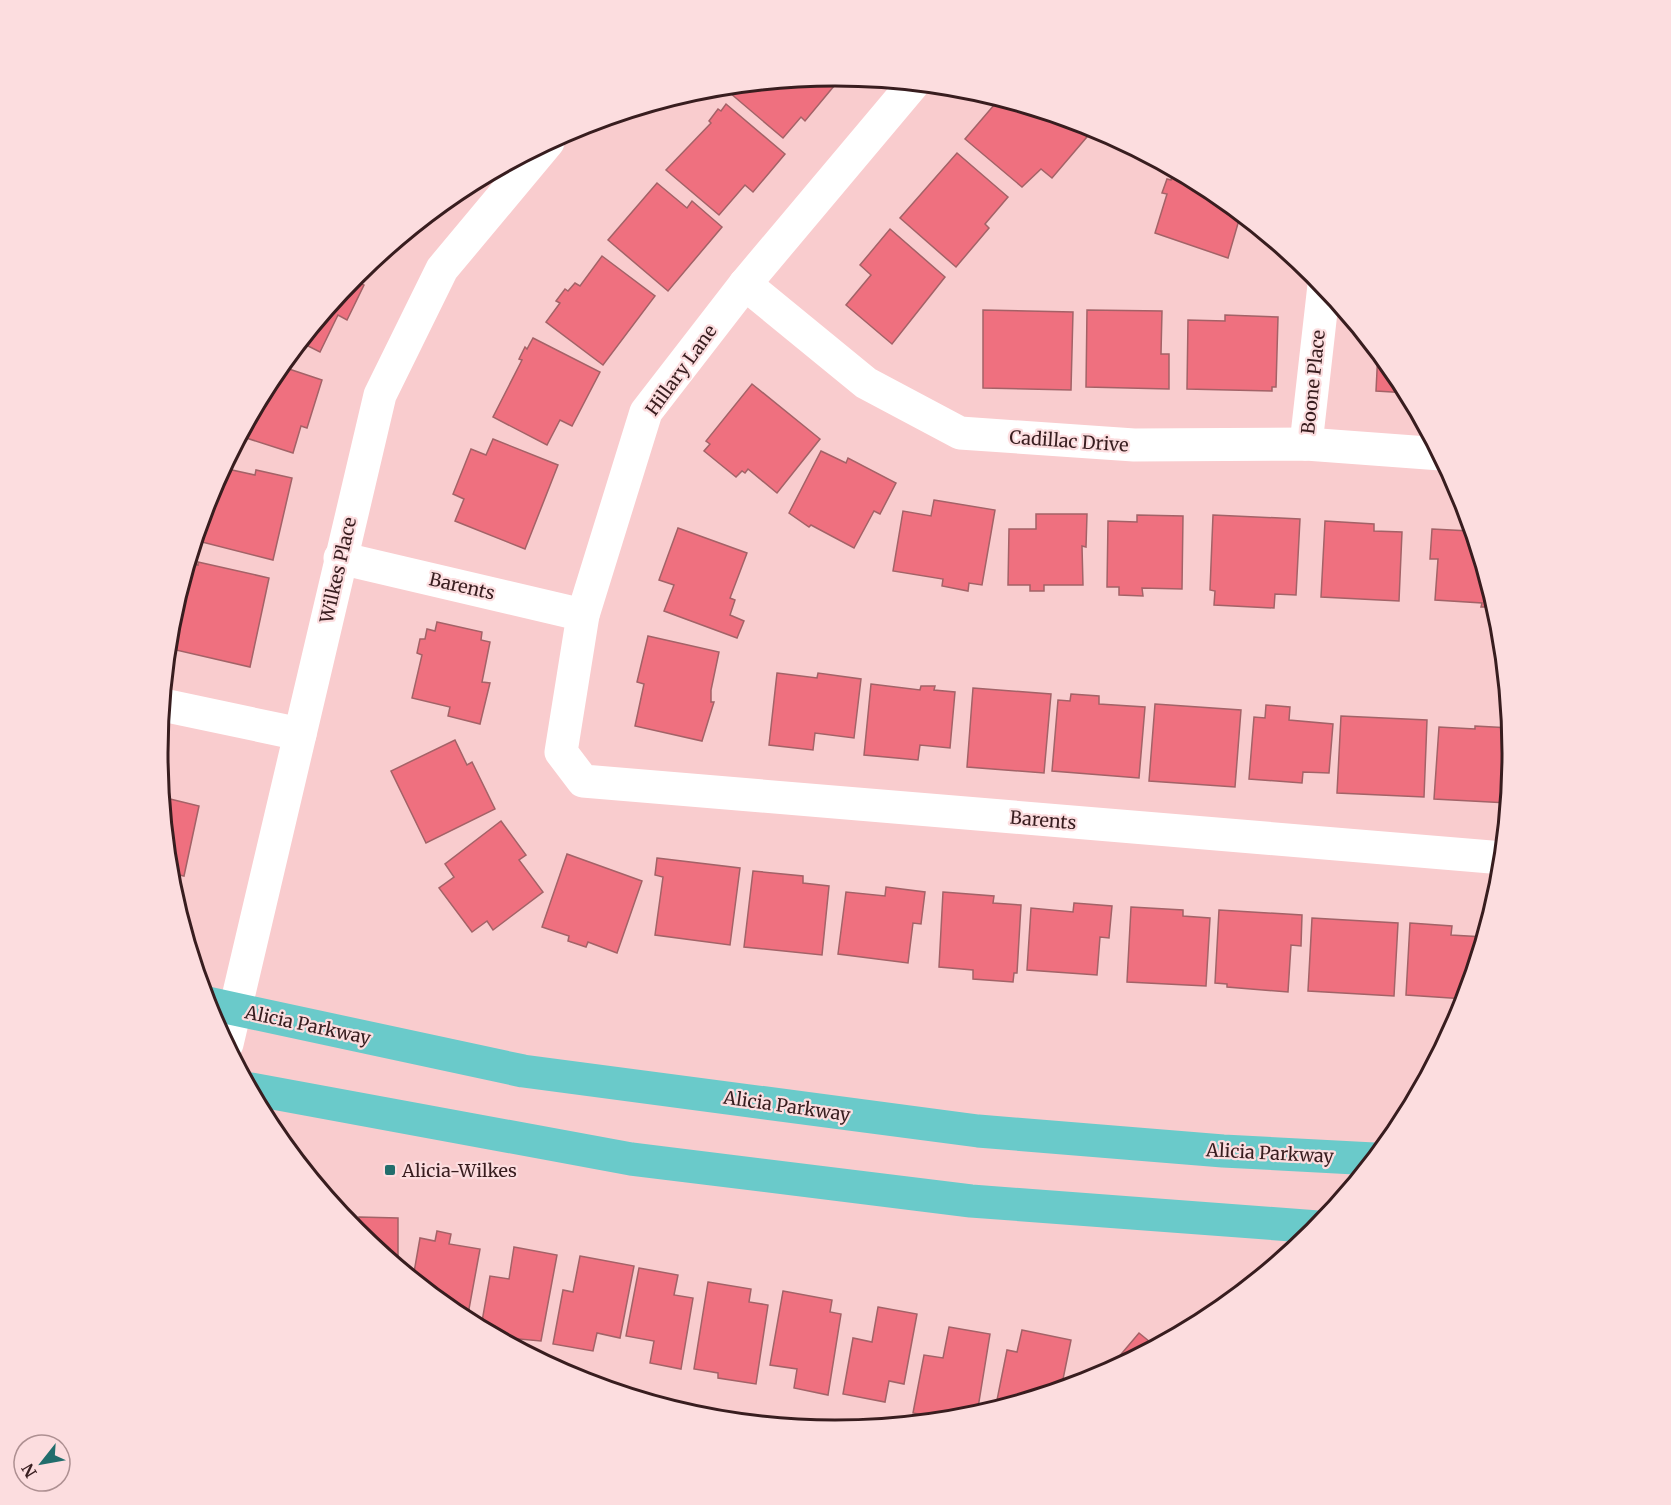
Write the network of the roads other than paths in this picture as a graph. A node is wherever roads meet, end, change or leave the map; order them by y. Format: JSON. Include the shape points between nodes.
{"nodes":[{"id":1,"x":908,"y":90,"type":"edge"},
{"id":2,"x":536,"y":156,"type":"edge"},
{"id":3,"x":745,"y":284,"type":"junction"},
{"id":4,"x":1323,"y":298,"type":"edge"},
{"id":5,"x":1306,"y":444,"type":"junction"},
{"id":6,"x":1432,"y":453,"type":"edge"},
{"id":7,"x":340,"y":558,"type":"junction"},
{"id":8,"x":583,"y":615,"type":"junction"},
{"id":9,"x":170,"y":707,"type":"edge"},
{"id":10,"x":300,"y":734,"type":"junction"},
{"id":11,"x":583,"y":781,"type":"joint"},
{"id":12,"x":1494,"y":857,"type":"edge"},
{"id":13,"x":220,"y":1006,"type":"edge"},
{"id":14,"x":261,"y":1091,"type":"edge"},
{"id":15,"x":1365,"y":1159,"type":"edge"},
{"id":16,"x":1305,"y":1226,"type":"edge"}],
"edges":[{"from":1,"to":3,"type":"street","name":"Hillary Lane"},
{"from":2,"to":7,"type":"street","name":"Wilkes Place","via":[[442,269],[381,395]]},
{"from":3,"to":5,"type":"street","name":"Cadillac Drive","via":[[866,383],[960,433],[1134,445]]},
{"from":3,"to":8,"type":"street","name":"Hillary Lane","via":[[646,412]]},
{"from":4,"to":5,"type":"street","name":"Boone Place"},
{"from":5,"to":6,"type":"street","name":"Cadillac Drive"},
{"from":7,"to":8,"type":"street","name":"Barents"},
{"from":7,"to":10,"type":"street","name":"Wilkes Place"},
{"from":8,"to":11,"type":"street","name":"Hillary Lane","via":[[561,752]]},
{"from":9,"to":10,"type":"street"},
{"from":10,"to":13,"type":"street","name":"Wilkes Place"},
{"from":11,"to":12,"type":"street","name":"Barents"},
{"from":13,"to":15,"type":"main road","name":"Alicia Parkway","via":[[523,1071],[817,1111],[978,1131]]},
{"from":14,"to":16,"type":"main road","via":[[631,1159],[971,1202]]}]}
